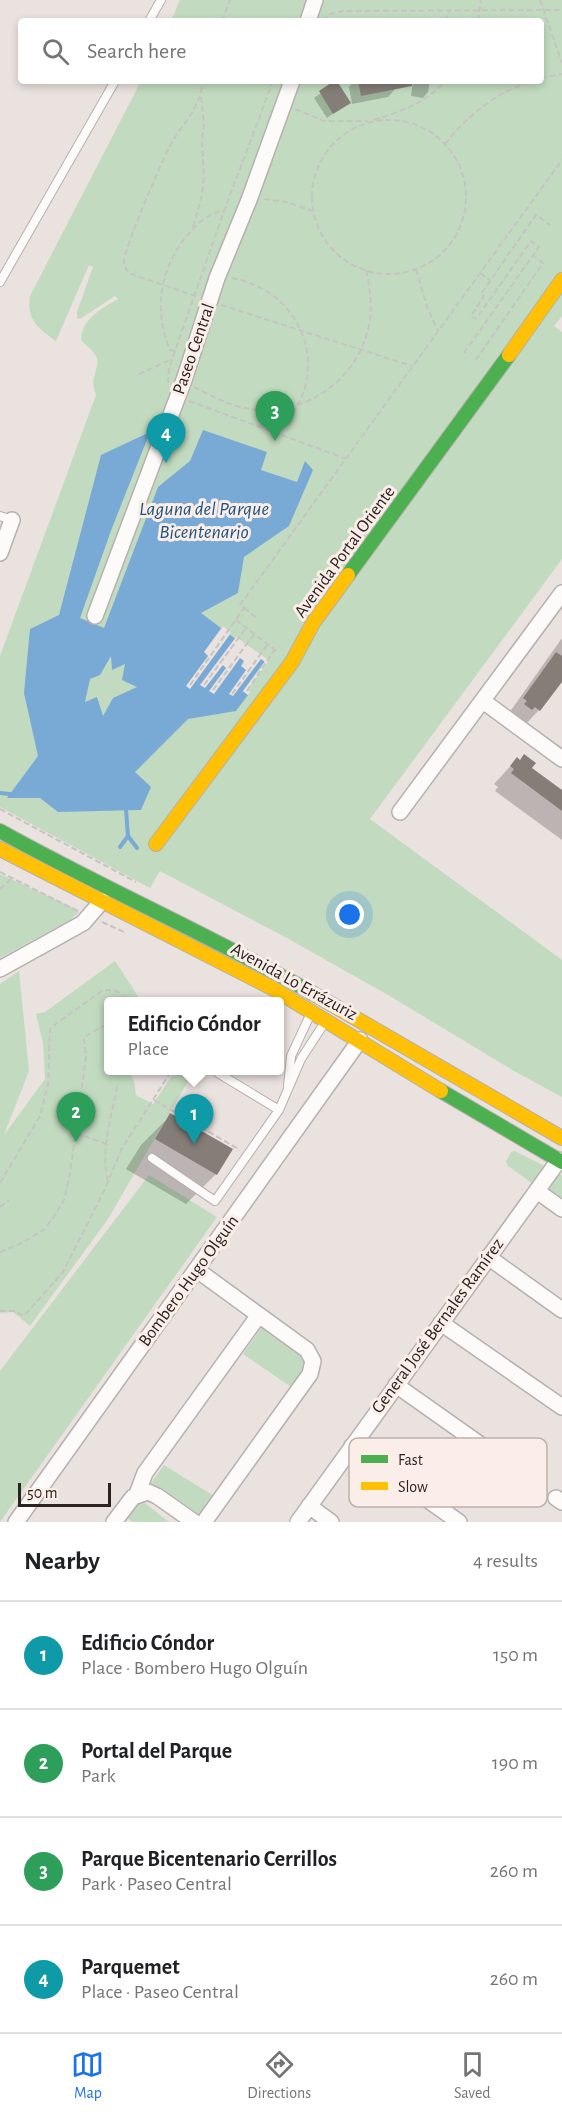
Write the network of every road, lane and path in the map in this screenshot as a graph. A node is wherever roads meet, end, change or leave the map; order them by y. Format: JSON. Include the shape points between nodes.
{"nodes":[{"id":1,"x":161,"y":0,"type":"edge"},
{"id":2,"x":230,"y":0,"type":"edge"},
{"id":3,"x":315,"y":0,"type":"edge"},
{"id":4,"x":481,"y":0,"type":"edge"},
{"id":5,"x":540,"y":0,"type":"edge"},
{"id":6,"x":480,"y":10,"type":"junction"},
{"id":7,"x":545,"y":10,"type":"junction"},
{"id":8,"x":562,"y":10,"type":"edge"},
{"id":9,"x":449,"y":11,"type":"junction"},
{"id":10,"x":151,"y":18,"type":"edge"},
{"id":11,"x":223,"y":18,"type":"edge"},
{"id":12,"x":309,"y":18,"type":"edge"},
{"id":13,"x":326,"y":18,"type":"edge"},
{"id":14,"x":447,"y":18,"type":"edge"},
{"id":15,"x":479,"y":18,"type":"edge"},
{"id":16,"x":562,"y":63,"type":"edge"},
{"id":17,"x":562,"y":74,"type":"edge"},
{"id":18,"x":544,"y":77,"type":"edge"},
{"id":19,"x":113,"y":84,"type":"edge"},
{"id":20,"x":203,"y":84,"type":"edge"},
{"id":21,"x":272,"y":84,"type":"edge"},
{"id":22,"x":291,"y":84,"type":"edge"},
{"id":23,"x":443,"y":84,"type":"edge"},
{"id":24,"x":524,"y":84,"type":"edge"},
{"id":25,"x":201,"y":96,"type":"junction"},
{"id":26,"x":284,"y":103,"type":"junction"},
{"id":27,"x":370,"y":121,"type":"junction"},
{"id":28,"x":445,"y":144,"type":"junction"},
{"id":29,"x":562,"y":160,"type":"edge"},
{"id":30,"x":249,"y":200,"type":"junction"},
{"id":31,"x":224,"y":211,"type":"junction"},
{"id":32,"x":313,"y":211,"type":"junction"},
{"id":33,"x":550,"y":225,"type":"dead end"},
{"id":34,"x":192,"y":230,"type":"junction"},
{"id":35,"x":533,"y":256,"type":"junction"},
{"id":36,"x":416,"y":269,"type":"junction"},
{"id":37,"x":366,"y":270,"type":"junction"},
{"id":38,"x":480,"y":273,"type":"junction"},
{"id":39,"x":217,"y":278,"type":"junction"},
{"id":40,"x":490,"y":280,"type":"junction"},
{"id":41,"x":562,"y":280,"type":"edge"},
{"id":42,"x":0,"y":282,"type":"edge"},
{"id":43,"x":162,"y":286,"type":"junction"},
{"id":44,"x":195,"y":296,"type":"junction"},
{"id":45,"x":210,"y":301,"type":"junction"},
{"id":46,"x":301,"y":331,"type":"junction"},
{"id":47,"x":438,"y":331,"type":"junction"},
{"id":48,"x":360,"y":350,"type":"junction"},
{"id":49,"x":176,"y":351,"type":"junction"},
{"id":50,"x":464,"y":353,"type":"dead end"},
{"id":51,"x":172,"y":359,"type":"junction"},
{"id":52,"x":476,"y":360,"type":"dead end"},
{"id":53,"x":412,"y":366,"type":"junction"},
{"id":54,"x":139,"y":374,"type":"dead end"},
{"id":55,"x":184,"y":380,"type":"junction"},
{"id":56,"x":177,"y":396,"type":"junction"},
{"id":57,"x":298,"y":405,"type":"junction"},
{"id":58,"x":276,"y":432,"type":"junction"},
{"id":59,"x":347,"y":459,"type":"junction"},
{"id":60,"x":6,"y":518,"type":"edge"},
{"id":61,"x":0,"y":553,"type":"edge"},
{"id":62,"x":562,"y":593,"type":"edge"},
{"id":63,"x":244,"y":608,"type":"junction"},
{"id":64,"x":95,"y":616,"type":"dead end"},
{"id":65,"x":257,"y":618,"type":"dead end"},
{"id":66,"x":236,"y":620,"type":"junction"},
{"id":67,"x":246,"y":628,"type":"junction"},
{"id":68,"x":254,"y":634,"type":"junction"},
{"id":69,"x":268,"y":644,"type":"junction"},
{"id":70,"x":275,"y":649,"type":"junction"},
{"id":71,"x":292,"y":662,"type":"junction"},
{"id":72,"x":190,"y":685,"type":"dead end"},
{"id":73,"x":204,"y":685,"type":"dead end"},
{"id":74,"x":213,"y":690,"type":"dead end"},
{"id":75,"x":247,"y":692,"type":"dead end"},
{"id":76,"x":232,"y":694,"type":"dead end"},
{"id":77,"x":483,"y":701,"type":"junction"},
{"id":78,"x":562,"y":759,"type":"edge"},
{"id":79,"x":400,"y":812,"type":"dead end"},
{"id":80,"x":0,"y":831,"type":"edge"},
{"id":81,"x":156,"y":844,"type":"dead end"},
{"id":82,"x":0,"y":849,"type":"edge"},
{"id":83,"x":11,"y":878,"type":"dead end"},
{"id":84,"x":0,"y":889,"type":"edge"},
{"id":85,"x":102,"y":902,"type":"junction"},
{"id":86,"x":0,"y":969,"type":"edge"},
{"id":87,"x":122,"y":997,"type":"edge"},
{"id":88,"x":312,"y":1011,"type":"junction"},
{"id":89,"x":327,"y":1020,"type":"junction"},
{"id":90,"x":104,"y":1025,"type":"edge"},
{"id":91,"x":360,"y":1040,"type":"junction"},
{"id":92,"x":170,"y":1075,"type":"edge"},
{"id":93,"x":221,"y":1075,"type":"edge"},
{"id":94,"x":118,"y":1083,"type":"dead end"},
{"id":95,"x":288,"y":1090,"type":"junction"},
{"id":96,"x":154,"y":1100,"type":"junction"},
{"id":97,"x":182,"y":1110,"type":"dead end"},
{"id":98,"x":279,"y":1110,"type":"junction"},
{"id":99,"x":180,"y":1114,"type":"junction"},
{"id":100,"x":76,"y":1133,"type":"junction"},
{"id":101,"x":562,"y":1138,"type":"edge"},
{"id":102,"x":106,"y":1144,"type":"junction"},
{"id":103,"x":247,"y":1154,"type":"junction"},
{"id":104,"x":152,"y":1158,"type":"dead end"},
{"id":105,"x":560,"y":1161,"type":"edge"},
{"id":106,"x":108,"y":1181,"type":"junction"},
{"id":107,"x":0,"y":1183,"type":"edge"},
{"id":108,"x":537,"y":1191,"type":"junction"},
{"id":109,"x":9,"y":1200,"type":"dead end"},
{"id":110,"x":0,"y":1207,"type":"edge"},
{"id":111,"x":562,"y":1209,"type":"edge"},
{"id":112,"x":0,"y":1252,"type":"edge"},
{"id":113,"x":488,"y":1257,"type":"junction"},
{"id":114,"x":197,"y":1270,"type":"junction"},
{"id":115,"x":562,"y":1310,"type":"edge"},
{"id":116,"x":0,"y":1311,"type":"edge"},
{"id":117,"x":259,"y":1315,"type":"junction"},
{"id":118,"x":441,"y":1323,"type":"junction"},
{"id":119,"x":396,"y":1385,"type":"junction"},
{"id":120,"x":562,"y":1407,"type":"edge"},
{"id":121,"x":358,"y":1438,"type":"edge"},
{"id":122,"x":471,"y":1438,"type":"edge"},
{"id":123,"x":349,"y":1450,"type":"edge"},
{"id":124,"x":137,"y":1494,"type":"junction"},
{"id":125,"x":309,"y":1506,"type":"junction"},
{"id":126,"x":438,"y":1507,"type":"edge"},
{"id":127,"x":16,"y":1522,"type":"edge"},
{"id":128,"x":114,"y":1522,"type":"edge"},
{"id":129,"x":194,"y":1522,"type":"edge"},
{"id":130,"x":204,"y":1522,"type":"edge"},
{"id":131,"x":298,"y":1522,"type":"edge"},
{"id":132,"x":331,"y":1522,"type":"edge"},
{"id":133,"x":459,"y":1522,"type":"edge"}],
"edges":[{"from":1,"to":10,"type":"lane"},
{"from":2,"to":11,"type":"path"},
{"from":3,"to":12,"type":"street"},
{"from":4,"to":6,"type":"path"},
{"from":5,"to":7,"type":"path"},
{"from":6,"to":7,"type":"path"},
{"from":6,"to":9,"type":"path"},
{"from":6,"to":15,"type":"path"},
{"from":7,"to":8,"type":"path"},
{"from":7,"to":16,"type":"path"},
{"from":9,"to":13,"type":"path","via":[[343,11]]},
{"from":9,"to":14,"type":"path"},
{"from":17,"to":18,"type":"path"},
{"from":19,"to":42,"type":"lane"},
{"from":20,"to":25,"type":"path"},
{"from":21,"to":31,"type":"path"},
{"from":22,"to":26,"type":"street","name":"Paseo Central"},
{"from":23,"to":27,"type":"path","via":[[412,107]]},
{"from":24,"to":28,"type":"path","via":[[486,104]]},
{"from":25,"to":34,"type":"path","via":[[204,177]]},
{"from":25,"to":43,"type":"path","via":[[168,150],[125,257],[128,272]]},
{"from":26,"to":27,"type":"path","via":[[324,121]]},
{"from":26,"to":30,"type":"street","name":"Paseo Central"},
{"from":27,"to":28,"type":"path","via":[[394,120],[416,125]]},
{"from":27,"to":32,"type":"path","via":[[343,135],[326,153],[314,181]]},
{"from":28,"to":36,"type":"path","via":[[463,178],[464,217],[448,247]]},
{"from":29,"to":38,"type":"path"},
{"from":30,"to":32,"type":"path","via":[[286,202]]},
{"from":30,"to":39,"type":"street","name":"Paseo Central"},
{"from":31,"to":34,"type":"path","via":[[213,213]]},
{"from":31,"to":44,"type":"path"},
{"from":32,"to":37,"type":"path","via":[[321,234],[332,248],[345,260]]},
{"from":33,"to":40,"type":"path","via":[[536,215]]},
{"from":34,"to":43,"type":"path","via":[[172,258]]},
{"from":35,"to":40,"type":"path","via":[[539,247],[531,241],[476,319],[471,316]]},
{"from":35,"to":50,"type":"path"},
{"from":35,"to":52,"type":"path","via":[[543,263]]},
{"from":36,"to":37,"type":"path","via":[[391,274]]},
{"from":36,"to":47,"type":"path"},
{"from":37,"to":48,"type":"path","via":[[371,313]]},
{"from":38,"to":40,"type":"path"},
{"from":38,"to":47,"type":"path"},
{"from":39,"to":45,"type":"street","name":"Paseo Central"},
{"from":39,"to":46,"type":"path","via":[[245,281],[271,293],[286,307]]},
{"from":41,"to":71,"type":"main road","name":"Avenida Portal Oriente","via":[[313,623]]},
{"from":43,"to":44,"type":"path"},
{"from":43,"to":49,"type":"path","via":[[162,327],[170,350]]},
{"from":44,"to":45,"type":"path"},
{"from":44,"to":49,"type":"path"},
{"from":45,"to":46,"type":"path"},
{"from":45,"to":55,"type":"street","name":"Paseo Central"},
{"from":46,"to":48,"type":"path"},
{"from":46,"to":57,"type":"path","via":[[308,368]]},
{"from":47,"to":53,"type":"path"},
{"from":48,"to":53,"type":"path"},
{"from":48,"to":57,"type":"path","via":[[333,386]]},
{"from":49,"to":51,"type":"path"},
{"from":51,"to":54,"type":"path"},
{"from":51,"to":56,"type":"path","via":[[168,379]]},
{"from":53,"to":59,"type":"path"},
{"from":55,"to":56,"type":"street","name":"Paseo Central"},
{"from":55,"to":57,"type":"path","via":[[242,408],[272,410]]},
{"from":56,"to":58,"type":"path"},
{"from":56,"to":64,"type":"street","name":"Paseo Central"},
{"from":57,"to":58,"type":"path"},
{"from":58,"to":59,"type":"path"},
{"from":59,"to":63,"type":"path","via":[[240,605]]},
{"from":60,"to":61,"type":"street"},
{"from":62,"to":77,"type":"street"},
{"from":63,"to":65,"type":"path"},
{"from":63,"to":66,"type":"path"},
{"from":66,"to":67,"type":"path"},
{"from":66,"to":72,"type":"path"},
{"from":67,"to":68,"type":"path"},
{"from":67,"to":73,"type":"path"},
{"from":68,"to":69,"type":"path"},
{"from":68,"to":74,"type":"path"},
{"from":69,"to":70,"type":"path"},
{"from":69,"to":76,"type":"path"},
{"from":70,"to":71,"type":"path"},
{"from":70,"to":75,"type":"path"},
{"from":71,"to":81,"type":"main road","name":"Avenida Portal Oriente"},
{"from":77,"to":78,"type":"street"},
{"from":77,"to":79,"type":"street"},
{"from":80,"to":101,"type":"main road","name":"Avenida Lo Errázuriz","via":[[277,973]]},
{"from":82,"to":85,"type":"main road","name":"Avenida Lo Errázuriz"},
{"from":83,"to":84,"type":"path"},
{"from":85,"to":86,"type":"street","via":[[74,929]]},
{"from":85,"to":88,"type":"main road","name":"Avenida Lo Errázuriz"},
{"from":87,"to":107,"type":"path","via":[[111,989],[102,991],[50,1028],[49,1081],[40,1116]]},
{"from":88,"to":89,"type":"main road","name":"Avenida Lo Errázuriz"},
{"from":88,"to":95,"type":"lane","via":[[291,1056]]},
{"from":89,"to":91,"type":"main road","name":"Avenida Lo Errázuriz"},
{"from":89,"to":95,"type":"lane","via":[[301,1059]]},
{"from":90,"to":100,"type":"path","via":[[84,1037],[86,1057]]},
{"from":91,"to":105,"type":"main road","name":"Avenida Lo Errázuriz"},
{"from":91,"to":114,"type":"street","name":"Bombero Hugo Olguín"},
{"from":92,"to":96,"type":"path"},
{"from":93,"to":98,"type":"lane"},
{"from":94,"to":102,"type":"path"},
{"from":95,"to":98,"type":"lane"},
{"from":96,"to":99,"type":"path"},
{"from":96,"to":106,"type":"path","via":[[122,1148]]},
{"from":97,"to":99,"type":"path"},
{"from":98,"to":103,"type":"lane"},
{"from":99,"to":103,"type":"path"},
{"from":100,"to":102,"type":"path"},
{"from":100,"to":112,"type":"path","via":[[66,1191],[57,1212],[33,1237]]},
{"from":102,"to":106,"type":"path"},
{"from":103,"to":104,"type":"lane","via":[[215,1200]]},
{"from":105,"to":108,"type":"street","name":"General José Bernales Ramírez"},
{"from":106,"to":116,"type":"path","via":[[63,1272],[24,1316]]},
{"from":108,"to":111,"type":"street"},
{"from":108,"to":113,"type":"street","name":"General José Bernales Ramírez"},
{"from":109,"to":110,"type":"path"},
{"from":113,"to":115,"type":"street"},
{"from":113,"to":118,"type":"street","name":"General José Bernales Ramírez"},
{"from":114,"to":117,"type":"street"},
{"from":114,"to":127,"type":"street","name":"Bombero Hugo Olguín"},
{"from":117,"to":124,"type":"street","via":[[146,1473]]},
{"from":117,"to":130,"type":"street","via":[[307,1350],[313,1361],[310,1374]]},
{"from":118,"to":119,"type":"street","name":"General José Bernales Ramírez"},
{"from":118,"to":120,"type":"street"},
{"from":119,"to":121,"type":"street","name":"General José Bernales Ramírez"},
{"from":119,"to":122,"type":"street"},
{"from":123,"to":125,"type":"street","name":"General José Bernales Ramírez"},
{"from":124,"to":128,"type":"street"},
{"from":124,"to":129,"type":"street","via":[[153,1494]]},
{"from":125,"to":131,"type":"street","name":"General José Bernales Ramírez"},
{"from":125,"to":132,"type":"street"},
{"from":126,"to":133,"type":"street"}]}
